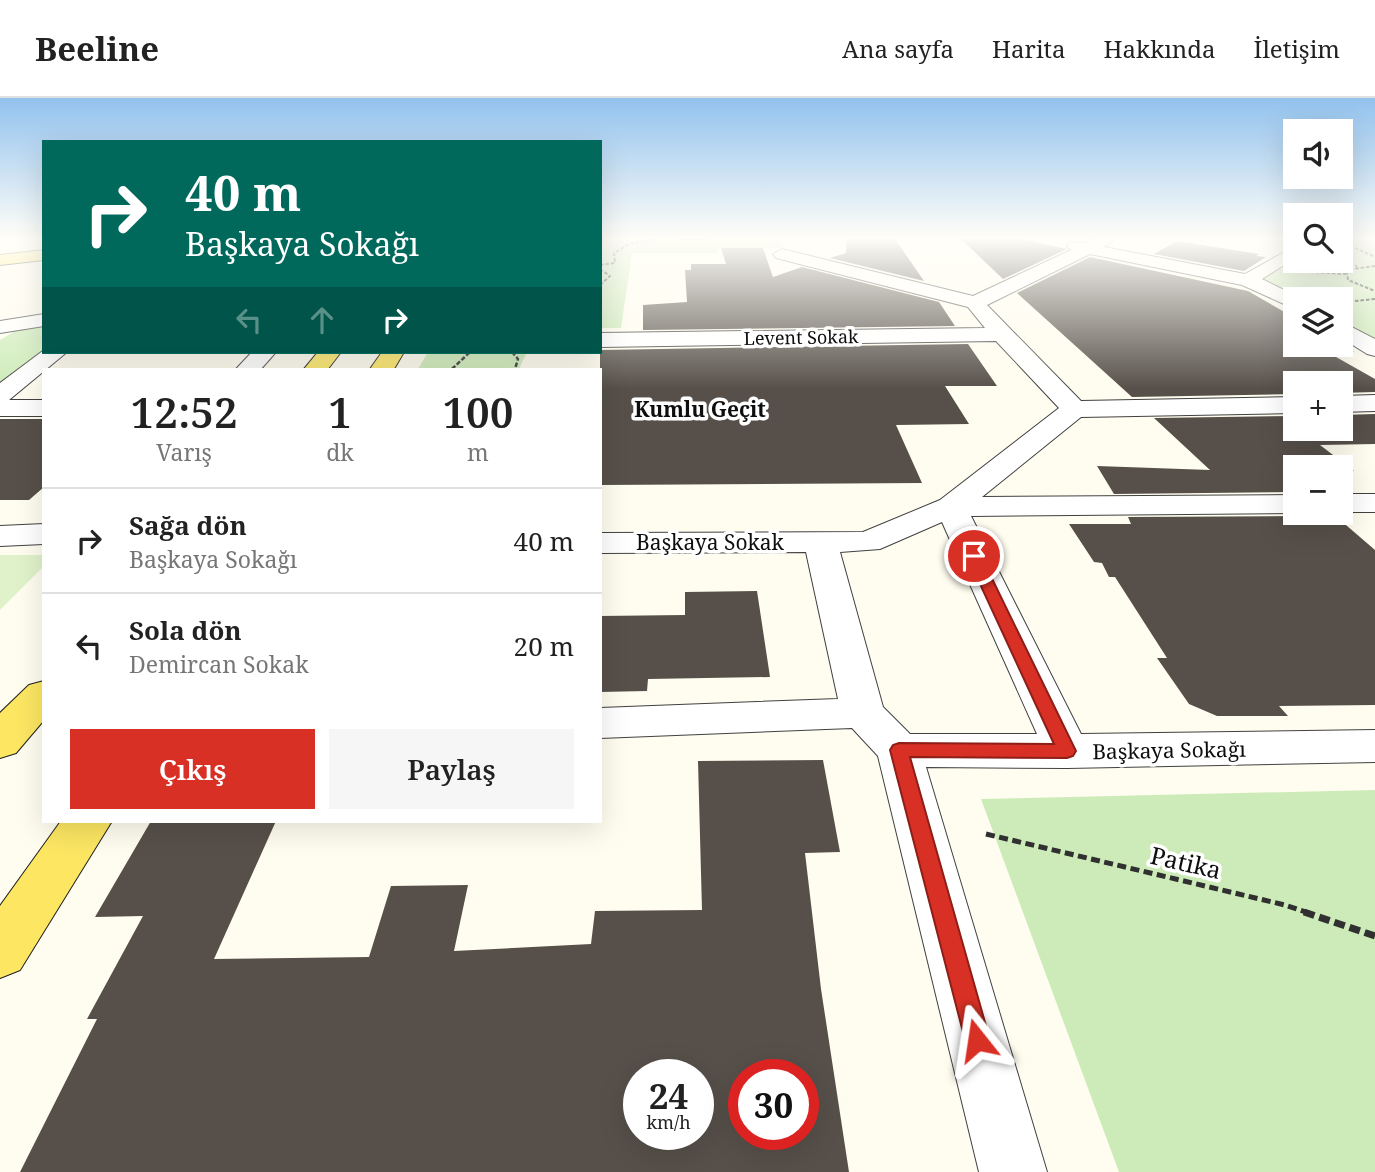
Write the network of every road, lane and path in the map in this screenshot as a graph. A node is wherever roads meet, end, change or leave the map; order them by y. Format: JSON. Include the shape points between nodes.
{"nodes":[{"id":1,"x":920,"y":289,"type":"edge"},
{"id":2,"x":1000,"y":289,"type":"edge"},
{"id":3,"x":1267,"y":289,"type":"edge"},
{"id":4,"x":1283,"y":297,"type":"edge"},
{"id":5,"x":975,"y":303,"type":"junction"},
{"id":6,"x":42,"y":320,"type":"edge"},
{"id":7,"x":0,"y":327,"type":"edge"},
{"id":8,"x":1002,"y":334,"type":"junction"},
{"id":9,"x":1353,"y":335,"type":"edge"},
{"id":10,"x":602,"y":340,"type":"edge"},
{"id":11,"x":1375,"y":349,"type":"edge"},
{"id":12,"x":53,"y":354,"type":"edge"},
{"id":13,"x":263,"y":354,"type":"edge"},
{"id":14,"x":328,"y":354,"type":"edge"},
{"id":15,"x":468,"y":354,"type":"edge"},
{"id":16,"x":249,"y":368,"type":"edge"},
{"id":17,"x":317,"y":368,"type":"edge"},
{"id":18,"x":453,"y":368,"type":"edge"},
{"id":19,"x":0,"y":396,"type":"edge"},
{"id":20,"x":1375,"y":403,"type":"edge"},
{"id":21,"x":1353,"y":404,"type":"edge"},
{"id":22,"x":1283,"y":405,"type":"edge"},
{"id":23,"x":0,"y":408,"type":"edge"},
{"id":24,"x":42,"y":408,"type":"edge"},
{"id":25,"x":1074,"y":409,"type":"junction"},
{"id":26,"x":1353,"y":503,"type":"edge"},
{"id":27,"x":1375,"y":503,"type":"edge"},
{"id":28,"x":1283,"y":504,"type":"edge"},
{"id":29,"x":951,"y":507,"type":"junction"},
{"id":30,"x":42,"y":534,"type":"edge"},
{"id":31,"x":0,"y":536,"type":"edge"},
{"id":32,"x":820,"y":541,"type":"junction"},
{"id":33,"x":602,"y":542,"type":"edge"},
{"id":34,"x":602,"y":723,"type":"edge"},
{"id":35,"x":881,"y":731,"type":"junction"},
{"id":36,"x":1375,"y":746,"type":"edge"},
{"id":37,"x":1067,"y":751,"type":"junction"},
{"id":38,"x":87,"y":823,"type":"edge"},
{"id":39,"x":986,"y":834,"type":"dead end"},
{"id":40,"x":1375,"y":936,"type":"edge"},
{"id":41,"x":0,"y":952,"type":"edge"},
{"id":42,"x":1013,"y":1172,"type":"edge"}],
"edges":[{"from":1,"to":5,"type":"street"},
{"from":2,"to":5,"type":"street"},
{"from":3,"to":4,"type":"street"},
{"from":5,"to":8,"type":"street"},
{"from":6,"to":7,"type":"street"},
{"from":8,"to":10,"type":"street","name":"Levent Sokak"},
{"from":8,"to":25,"type":"street"},
{"from":9,"to":11,"type":"street"},
{"from":12,"to":19,"type":"street"},
{"from":13,"to":16,"type":"street"},
{"from":14,"to":17,"type":"main road"},
{"from":15,"to":18,"type":"path"},
{"from":20,"to":21,"type":"street"},
{"from":22,"to":25,"type":"street"},
{"from":23,"to":24,"type":"street"},
{"from":25,"to":29,"type":"street"},
{"from":26,"to":27,"type":"street"},
{"from":28,"to":29,"type":"street"},
{"from":29,"to":32,"type":"street","name":"Başkaya Sokak","via":[[867,542]]},
{"from":29,"to":37,"type":"street"},
{"from":30,"to":31,"type":"street"},
{"from":32,"to":33,"type":"street","name":"Başkaya Sokak"},
{"from":32,"to":35,"type":"street"},
{"from":34,"to":35,"type":"street","name":"Başkaya Sokağı"},
{"from":35,"to":37,"type":"street","name":"Başkaya Sokağı"},
{"from":35,"to":42,"type":"street"},
{"from":36,"to":37,"type":"street","name":"Başkaya Sokağı"},
{"from":38,"to":41,"type":"main road"},
{"from":39,"to":40,"type":"path","name":"Patika","via":[[1285,905]]}]}
